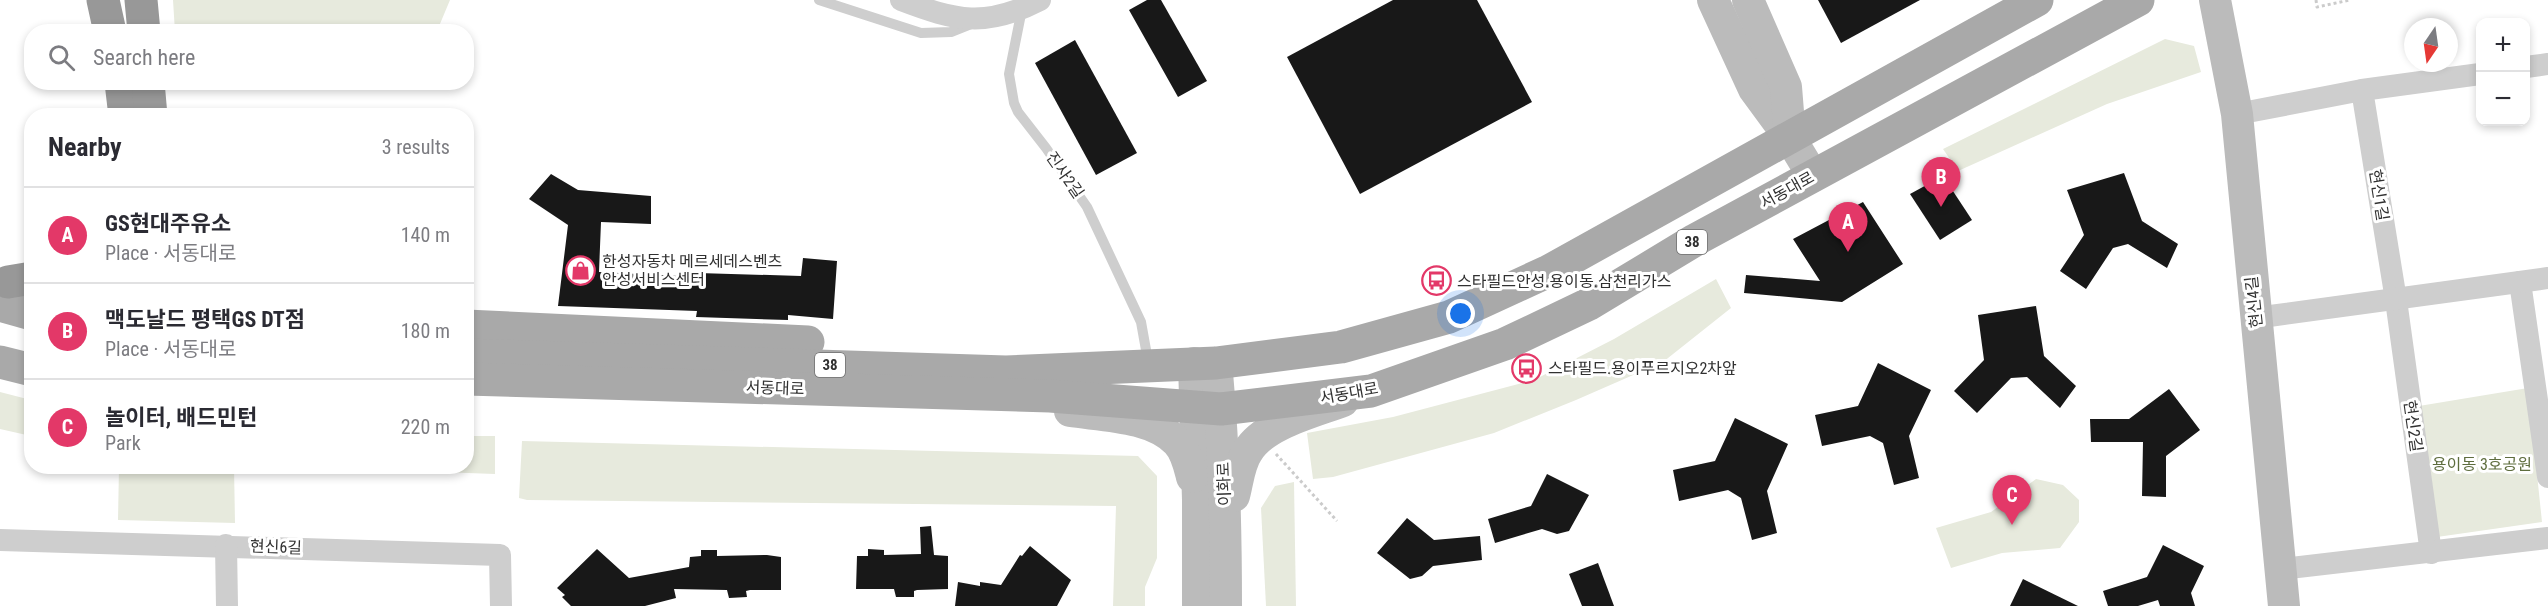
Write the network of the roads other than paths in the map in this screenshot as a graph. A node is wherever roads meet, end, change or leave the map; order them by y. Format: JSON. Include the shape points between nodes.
{"nodes":[{"id":1,"x":103,"y":0,"type":"edge"},
{"id":2,"x":141,"y":0,"type":"edge"},
{"id":3,"x":819,"y":0,"type":"edge"},
{"id":4,"x":901,"y":0,"type":"edge"},
{"id":5,"x":1713,"y":0,"type":"edge"},
{"id":6,"x":1748,"y":0,"type":"edge"},
{"id":7,"x":2037,"y":0,"type":"edge"},
{"id":8,"x":2138,"y":0,"type":"edge"},
{"id":9,"x":2215,"y":0,"type":"edge"},
{"id":10,"x":1031,"y":5,"type":"edge"},
{"id":11,"x":981,"y":20,"type":"junction"},
{"id":12,"x":108,"y":24,"type":"edge"},
{"id":13,"x":143,"y":24,"type":"edge"},
{"id":14,"x":2548,"y":64,"type":"edge"},
{"id":15,"x":2530,"y":67,"type":"edge"},
{"id":16,"x":2476,"y":75,"type":"edge"},
{"id":17,"x":118,"y":90,"type":"edge"},
{"id":18,"x":120,"y":90,"type":"edge"},
{"id":19,"x":149,"y":90,"type":"edge"},
{"id":20,"x":2362,"y":90,"type":"junction"},
{"id":21,"x":114,"y":108,"type":"edge"},
{"id":22,"x":124,"y":108,"type":"edge"},
{"id":23,"x":150,"y":108,"type":"edge"},
{"id":24,"x":2237,"y":114,"type":"junction"},
{"id":25,"x":1790,"y":138,"type":"junction"},
{"id":26,"x":1813,"y":176,"type":"junction"},
{"id":27,"x":2548,"y":278,"type":"edge"},
{"id":28,"x":2520,"y":282,"type":"junction"},
{"id":29,"x":14,"y":287,"type":"edge"},
{"id":30,"x":2396,"y":300,"type":"junction"},
{"id":31,"x":24,"y":302,"type":"edge"},
{"id":32,"x":2255,"y":318,"type":"junction"},
{"id":33,"x":474,"y":326,"type":"edge"},
{"id":34,"x":0,"y":327,"type":"edge"},
{"id":35,"x":24,"y":334,"type":"edge"},
{"id":36,"x":474,"y":355,"type":"edge"},
{"id":37,"x":1148,"y":361,"type":"junction"},
{"id":38,"x":0,"y":362,"type":"edge"},
{"id":39,"x":1205,"y":363,"type":"junction"},
{"id":40,"x":24,"y":368,"type":"edge"},
{"id":41,"x":474,"y":379,"type":"edge"},
{"id":42,"x":1371,"y":391,"type":"junction"},
{"id":43,"x":474,"y":400,"type":"edge"},
{"id":44,"x":1199,"y":408,"type":"junction"},
{"id":45,"x":1070,"y":411,"type":"junction"},
{"id":46,"x":2548,"y":477,"type":"edge"},
{"id":47,"x":1198,"y":501,"type":"junction"},
{"id":48,"x":1226,"y":536,"type":"junction"},
{"id":49,"x":2548,"y":538,"type":"edge"},
{"id":50,"x":0,"y":540,"type":"edge"},
{"id":51,"x":226,"y":545,"type":"junction"},
{"id":52,"x":2431,"y":553,"type":"junction"},
{"id":53,"x":2282,"y":569,"type":"junction"},
{"id":54,"x":227,"y":606,"type":"edge"},
{"id":55,"x":501,"y":606,"type":"edge"},
{"id":56,"x":1198,"y":606,"type":"edge"},
{"id":57,"x":1226,"y":606,"type":"edge"},
{"id":58,"x":2284,"y":606,"type":"edge"}],
"edges":[{"from":1,"to":12,"type":"highway"},
{"from":2,"to":13,"type":"highway"},
{"from":3,"to":11,"type":"lane","via":[[921,33],[951,32]]},
{"from":4,"to":11,"type":"street","via":[[955,17]]},
{"from":5,"to":25,"type":"street","via":[[1754,89]]},
{"from":6,"to":25,"type":"street","via":[[1786,87]]},
{"from":7,"to":25,"type":"main road","name":"서동대로","number":"38"},
{"from":8,"to":26,"type":"main road","name":"서동대로","number":"38"},
{"from":9,"to":24,"type":"street","name":"현신4길"},
{"from":10,"to":11,"type":"street"},
{"from":10,"to":37,"type":"lane","name":"진사2길","via":[[1009,74],[1014,103],[1087,207],[1141,322]]},
{"from":14,"to":15,"type":"street"},
{"from":16,"to":20,"type":"street"},
{"from":17,"to":21,"type":"highway"},
{"from":18,"to":22,"type":"highway"},
{"from":19,"to":23,"type":"highway"},
{"from":20,"to":24,"type":"street"},
{"from":20,"to":30,"type":"street","name":"현신1길"},
{"from":24,"to":32,"type":"street","name":"현신4길"},
{"from":25,"to":26,"type":"street"},
{"from":25,"to":39,"type":"main road","name":"서동대로","number":"38","via":[[1549,271],[1449,317],[1341,347]]},
{"from":26,"to":42,"type":"main road","name":"서동대로","number":"38","via":[[1589,303],[1505,344]]},
{"from":27,"to":28,"type":"street"},
{"from":28,"to":30,"type":"street"},
{"from":28,"to":46,"type":"street"},
{"from":29,"to":31,"type":"main road"},
{"from":30,"to":32,"type":"street"},
{"from":30,"to":52,"type":"street","name":"현신2길"},
{"from":32,"to":53,"type":"street","name":"현신4길"},
{"from":33,"to":37,"type":"main road"},
{"from":34,"to":35,"type":"main road"},
{"from":36,"to":39,"type":"main road","name":"서동대로","number":"38","via":[[1006,372]]},
{"from":37,"to":39,"type":"main road"},
{"from":38,"to":40,"type":"main road"},
{"from":39,"to":44,"type":"street"},
{"from":41,"to":44,"type":"main road","name":"서동대로","number":"38","via":[[1050,396]]},
{"from":42,"to":44,"type":"main road","name":"서동대로","number":"38"},
{"from":42,"to":48,"type":"street","via":[[1260,436],[1242,462]]},
{"from":43,"to":45,"type":"main road"},
{"from":44,"to":45,"type":"main road"},
{"from":44,"to":47,"type":"street"},
{"from":44,"to":48,"type":"street","name":"이화로"},
{"from":45,"to":47,"type":"street","via":[[1163,430],[1179,444],[1188,460]]},
{"from":47,"to":56,"type":"street"},
{"from":48,"to":57,"type":"street","name":"이화로"},
{"from":49,"to":52,"type":"street"},
{"from":50,"to":51,"type":"street","name":"현신6길"},
{"from":51,"to":54,"type":"street"},
{"from":51,"to":55,"type":"street","name":"현신6길","via":[[500,555]]},
{"from":52,"to":53,"type":"street"},
{"from":53,"to":58,"type":"street","name":"현신4길"}]}
